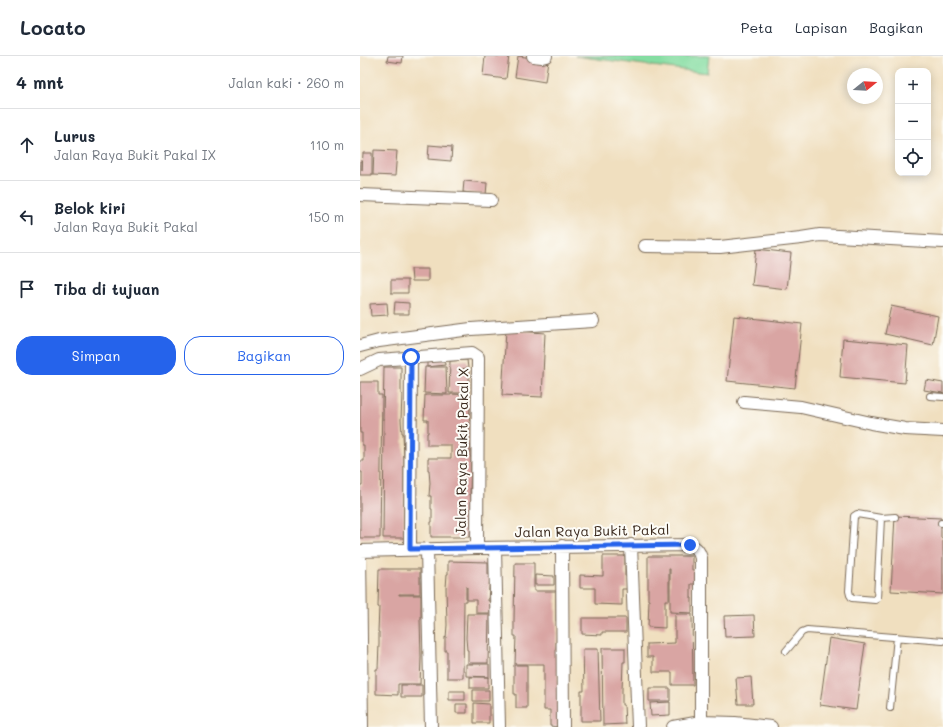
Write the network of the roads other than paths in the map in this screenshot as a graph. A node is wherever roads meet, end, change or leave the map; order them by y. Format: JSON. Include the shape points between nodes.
{"nodes":[{"id":1,"x":533,"y":56,"type":"edge"},
{"id":2,"x":546,"y":56,"type":"edge"},
{"id":3,"x":360,"y":195,"type":"edge"},
{"id":4,"x":491,"y":200,"type":"dead end"},
{"id":5,"x":943,"y":242,"type":"edge"},
{"id":6,"x":645,"y":246,"type":"dead end"},
{"id":7,"x":593,"y":321,"type":"dead end"},
{"id":8,"x":360,"y":346,"type":"edge"},
{"id":9,"x":411,"y":357,"type":"junction"},
{"id":10,"x":360,"y":369,"type":"edge"},
{"id":11,"x":930,"y":396,"type":"dead end"},
{"id":12,"x":943,"y":396,"type":"edge"},
{"id":13,"x":744,"y":402,"type":"dead end"},
{"id":14,"x":943,"y":431,"type":"edge"},
{"id":15,"x":881,"y":518,"type":"junction"},
{"id":16,"x":895,"y":518,"type":"dead end"},
{"id":17,"x":631,"y":545,"type":"junction"},
{"id":18,"x":562,"y":546,"type":"junction"},
{"id":19,"x":477,"y":548,"type":"junction"},
{"id":20,"x":495,"y":548,"type":"junction"},
{"id":21,"x":410,"y":549,"type":"junction"},
{"id":22,"x":427,"y":549,"type":"junction"},
{"id":23,"x":360,"y":551,"type":"edge"},
{"id":24,"x":897,"y":637,"type":"junction"},
{"id":25,"x":943,"y":640,"type":"edge"},
{"id":26,"x":786,"y":651,"type":"dead end"},
{"id":27,"x":890,"y":708,"type":"dead end"},
{"id":28,"x":702,"y":722,"type":"junction"},
{"id":29,"x":362,"y":727,"type":"edge"},
{"id":30,"x":431,"y":727,"type":"edge"},
{"id":31,"x":499,"y":727,"type":"edge"},
{"id":32,"x":563,"y":727,"type":"edge"},
{"id":33,"x":638,"y":727,"type":"edge"},
{"id":34,"x":673,"y":727,"type":"edge"},
{"id":35,"x":771,"y":727,"type":"edge"}],
"edges":[{"from":1,"to":2,"type":"street"},
{"from":3,"to":4,"type":"street"},
{"from":5,"to":6,"type":"street","via":[[820,235],[720,247]]},
{"from":7,"to":8,"type":"street","via":[[472,329],[379,341]]},
{"from":9,"to":10,"type":"street","via":[[379,360]]},
{"from":9,"to":19,"type":"street","name":"Jalan Raya Bukit Pakal X","via":[[472,353],[478,357]]},
{"from":9,"to":21,"type":"street"},
{"from":11,"to":12,"type":"lane"},
{"from":13,"to":14,"type":"street","via":[[801,407],[905,429]]},
{"from":15,"to":15,"type":"lane","via":[[857,514],[854,516],[849,591],[852,598],[877,598]]},
{"from":15,"to":16,"type":"lane"},
{"from":17,"to":18,"type":"street","name":"Jalan Raya Bukit Pakal"},
{"from":17,"to":28,"type":"street","name":"Jalan Raya Bukit Pakal","via":[[690,545],[696,547],[699,552]]},
{"from":17,"to":33,"type":"street"},
{"from":18,"to":20,"type":"street","name":"Jalan Raya Bukit Pakal"},
{"from":18,"to":32,"type":"street"},
{"from":19,"to":20,"type":"street","name":"Jalan Raya Bukit Pakal"},
{"from":19,"to":22,"type":"street","name":"Jalan Raya Bukit Pakal"},
{"from":20,"to":31,"type":"street"},
{"from":21,"to":22,"type":"street","name":"Jalan Raya Bukit Pakal"},
{"from":21,"to":23,"type":"street","name":"Jalan Raya Bukit Pakal"},
{"from":22,"to":30,"type":"street"},
{"from":23,"to":29,"type":"street"},
{"from":24,"to":25,"type":"lane"},
{"from":24,"to":26,"type":"lane","via":[[807,630],[802,632]]},
{"from":24,"to":27,"type":"lane"},
{"from":28,"to":34,"type":"street"},
{"from":28,"to":35,"type":"street"}]}
